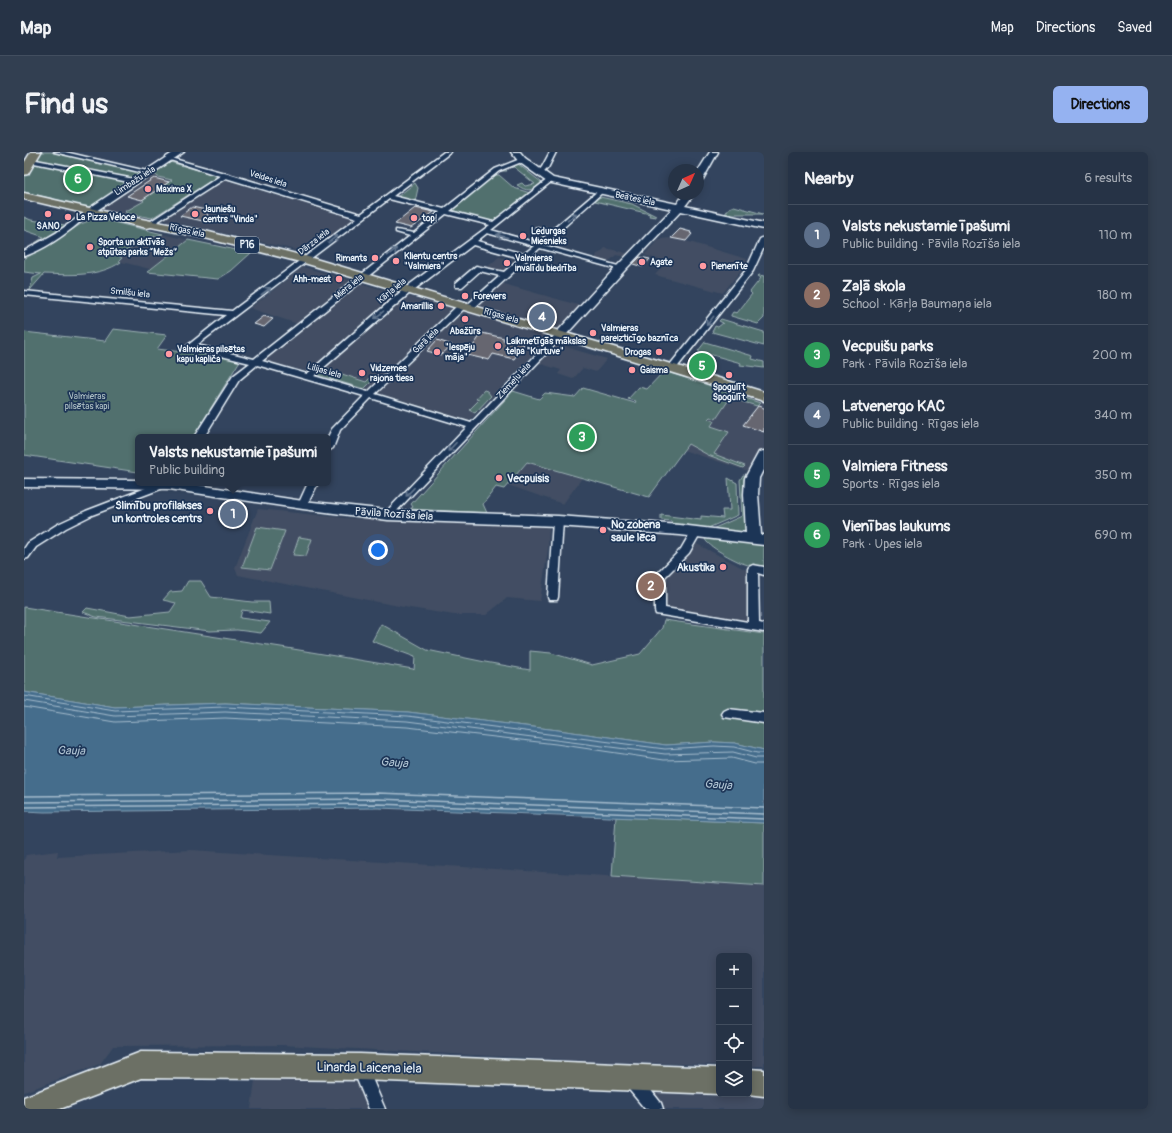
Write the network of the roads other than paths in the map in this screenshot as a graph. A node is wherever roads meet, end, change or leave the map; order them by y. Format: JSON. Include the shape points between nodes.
{"nodes":[{"id":1,"x":57,"y":152,"type":"edge"},
{"id":2,"x":180,"y":152,"type":"edge"},
{"id":3,"x":448,"y":152,"type":"edge"},
{"id":4,"x":514,"y":152,"type":"edge"},
{"id":5,"x":553,"y":152,"type":"edge"},
{"id":6,"x":714,"y":152,"type":"edge"},
{"id":7,"x":169,"y":158,"type":"junction"},
{"id":8,"x":522,"y":160,"type":"junction"},
{"id":9,"x":29,"y":164,"type":"edge"},
{"id":10,"x":704,"y":169,"type":"edge"},
{"id":11,"x":148,"y":172,"type":"junction"},
{"id":12,"x":540,"y":173,"type":"junction"},
{"id":13,"x":226,"y":175,"type":"junction"},
{"id":14,"x":550,"y":180,"type":"junction"},
{"id":15,"x":134,"y":181,"type":"junction"},
{"id":16,"x":601,"y":191,"type":"junction"},
{"id":17,"x":25,"y":196,"type":"edge"},
{"id":18,"x":388,"y":197,"type":"junction"},
{"id":19,"x":685,"y":200,"type":"edge"},
{"id":20,"x":679,"y":208,"type":"junction"},
{"id":21,"x":90,"y":211,"type":"junction"},
{"id":22,"x":445,"y":211,"type":"junction"},
{"id":23,"x":362,"y":217,"type":"junction"},
{"id":24,"x":136,"y":221,"type":"junction"},
{"id":25,"x":150,"y":224,"type":"junction"},
{"id":26,"x":495,"y":224,"type":"junction"},
{"id":27,"x":764,"y":226,"type":"edge"},
{"id":28,"x":537,"y":229,"type":"dead end"},
{"id":29,"x":398,"y":231,"type":"dead end"},
{"id":30,"x":486,"y":231,"type":"junction"},
{"id":31,"x":554,"y":233,"type":"junction"},
{"id":32,"x":414,"y":235,"type":"junction"},
{"id":33,"x":764,"y":239,"type":"edge"},
{"id":34,"x":472,"y":242,"type":"junction"},
{"id":35,"x":539,"y":246,"type":"junction"},
{"id":36,"x":24,"y":254,"type":"edge"},
{"id":37,"x":283,"y":255,"type":"junction"},
{"id":38,"x":526,"y":257,"type":"junction"},
{"id":39,"x":305,"y":261,"type":"junction"},
{"id":40,"x":621,"y":268,"type":"junction"},
{"id":41,"x":505,"y":275,"type":"junction"},
{"id":42,"x":362,"y":277,"type":"junction"},
{"id":43,"x":459,"y":285,"type":"dead end"},
{"id":44,"x":408,"y":290,"type":"junction"},
{"id":45,"x":24,"y":293,"type":"edge"},
{"id":46,"x":466,"y":306,"type":"junction"},
{"id":47,"x":235,"y":314,"type":"junction"},
{"id":48,"x":561,"y":334,"type":"junction"},
{"id":49,"x":191,"y":346,"type":"joint"},
{"id":50,"x":256,"y":361,"type":"junction"},
{"id":51,"x":672,"y":368,"type":"junction"},
{"id":52,"x":308,"y":377,"type":"junction"},
{"id":53,"x":370,"y":394,"type":"junction"},
{"id":54,"x":764,"y":397,"type":"edge"},
{"id":55,"x":472,"y":426,"type":"junction"},
{"id":56,"x":201,"y":434,"type":"edge"},
{"id":57,"x":331,"y":441,"type":"edge"},
{"id":58,"x":764,"y":456,"type":"edge"},
{"id":59,"x":24,"y":483,"type":"edge"},
{"id":60,"x":135,"y":485,"type":"edge"},
{"id":61,"x":165,"y":486,"type":"edge"},
{"id":62,"x":175,"y":486,"type":"edge"},
{"id":63,"x":311,"y":486,"type":"edge"},
{"id":64,"x":303,"y":505,"type":"junction"},
{"id":65,"x":388,"y":515,"type":"junction"},
{"id":66,"x":556,"y":521,"type":"junction"},
{"id":67,"x":694,"y":536,"type":"junction"},
{"id":68,"x":759,"y":539,"type":"edge"},
{"id":69,"x":24,"y":556,"type":"edge"},
{"id":70,"x":764,"y":571,"type":"edge"},
{"id":71,"x":553,"y":597,"type":"dead end"},
{"id":72,"x":759,"y":627,"type":"edge"},
{"id":73,"x":728,"y":714,"type":"dead end"},
{"id":74,"x":764,"y":718,"type":"edge"},
{"id":75,"x":360,"y":1067,"type":"junction"},
{"id":76,"x":630,"y":1076,"type":"junction"},
{"id":77,"x":716,"y":1081,"type":"edge"},
{"id":78,"x":752,"y":1082,"type":"edge"},
{"id":79,"x":764,"y":1083,"type":"edge"},
{"id":80,"x":27,"y":1109,"type":"edge"},
{"id":81,"x":377,"y":1109,"type":"edge"},
{"id":82,"x":654,"y":1109,"type":"edge"}],
"edges":[{"from":1,"to":11,"type":"street"},
{"from":2,"to":7,"type":"street","name":"Limbažu iela"},
{"from":3,"to":18,"type":"street","name":"Dārza iela"},
{"from":4,"to":8,"type":"street","name":"Beātes iela"},
{"from":5,"to":12,"type":"street"},
{"from":6,"to":10,"type":"street"},
{"from":7,"to":11,"type":"street","name":"Limbažu iela"},
{"from":7,"to":13,"type":"street","name":"Veides iela"},
{"from":8,"to":12,"type":"street","name":"Beātes iela"},
{"from":8,"to":22,"type":"street","name":"Miera iela","via":[[497,170]]},
{"from":9,"to":15,"type":"street"},
{"from":11,"to":15,"type":"street","name":"Limbažu iela"},
{"from":12,"to":14,"type":"street","name":"Beātes iela"},
{"from":13,"to":23,"type":"street","name":"Veides iela"},
{"from":13,"to":25,"type":"street"},
{"from":14,"to":16,"type":"street","name":"Beātes iela"},
{"from":14,"to":26,"type":"street","name":"Kārļa iela"},
{"from":15,"to":21,"type":"street","name":"Limbažu iela"},
{"from":16,"to":20,"type":"street","name":"Beātes iela"},
{"from":31,"to":16,"type":"street","name":"Garā iela","one_way":true},
{"from":17,"to":21,"type":"main road","name":"Rīgas iela","number":"P16"},
{"from":18,"to":22,"type":"street"},
{"from":18,"to":23,"type":"street","name":"Dārza iela"},
{"from":19,"to":20,"type":"street","name":"Ziemeļu iela"},
{"from":20,"to":27,"type":"street","name":"Beātes iela"},
{"from":20,"to":40,"type":"street","name":"Ziemeļu iela"},
{"from":21,"to":24,"type":"main road","name":"Rīgas iela","number":"P16"},
{"from":21,"to":36,"type":"street","via":[[56,237]]},
{"from":22,"to":26,"type":"street"},
{"from":22,"to":32,"type":"street","name":"Miera iela"},
{"from":39,"to":23,"type":"street","name":"Dārza iela","one_way":true},
{"from":24,"to":25,"type":"main road","name":"Rīgas iela","number":"P16"},
{"from":24,"to":37,"type":"main road","name":"Rīgas iela","number":"P16","via":[[156,228]]},
{"from":25,"to":37,"type":"main road","name":"Rīgas iela","number":"P16"},
{"from":26,"to":30,"type":"street","name":"Kārļa iela"},
{"from":28,"to":31,"type":"street"},
{"from":29,"to":32,"type":"street"},
{"from":30,"to":34,"type":"street","name":"Kārļa iela"},
{"from":35,"to":30,"type":"street","one_way":true},
{"from":31,"to":35,"type":"street","name":"Garā iela"},
{"from":42,"to":32,"type":"street","name":"Miera iela","one_way":true},
{"from":33,"to":51,"type":"street","one_way":true,"via":[[749,271]]},
{"from":34,"to":38,"type":"street"},
{"from":34,"to":44,"type":"street","name":"Kārļa iela"},
{"from":35,"to":38,"type":"street","name":"Garā iela"},
{"from":35,"to":40,"type":"street"},
{"from":37,"to":39,"type":"main road","name":"Rīgas iela","number":"P16"},
{"from":38,"to":41,"type":"street","name":"Garā iela"},
{"from":39,"to":42,"type":"main road","name":"Rīgas iela","number":"P16"},
{"from":47,"to":39,"type":"street","name":"Dārza iela","one_way":true},
{"from":40,"to":48,"type":"street","name":"Ziemeļu iela"},
{"from":41,"to":43,"type":"street","via":[[479,268]]},
{"from":41,"to":46,"type":"street","name":"Garā iela"},
{"from":42,"to":44,"type":"main road","name":"Rīgas iela","number":"P16"},
{"from":42,"to":50,"type":"street","name":"Miera iela"},
{"from":44,"to":46,"type":"main road","name":"Rīgas iela","number":"P16"},
{"from":44,"to":52,"type":"street","name":"Kārļa iela","one_way":true},
{"from":45,"to":47,"type":"street","name":"Smilšu iela"},
{"from":46,"to":48,"type":"main road","name":"Rīgas iela","number":"P16"},
{"from":46,"to":53,"type":"street","name":"Garā iela"},
{"from":47,"to":49,"type":"street","name":"Dārza iela"},
{"from":48,"to":51,"type":"main road","name":"Rīgas iela","number":"P16"},
{"from":48,"to":55,"type":"street","name":"Ziemeļu iela"},
{"from":49,"to":50,"type":"street","name":"Lilijas iela"},
{"from":50,"to":52,"type":"street","name":"Lilijas iela"},
{"from":50,"to":56,"type":"street","name":"Miera iela","via":[[236,378]]},
{"from":51,"to":54,"type":"main road","name":"Rīgas iela","number":"P16"},
{"from":52,"to":53,"type":"street","name":"Lilijas iela"},
{"from":53,"to":55,"type":"street","name":"Lilijas iela"},
{"from":53,"to":57,"type":"street","name":"Garā iela","via":[[336,429]]},
{"from":55,"to":65,"type":"street","name":"Ziemeļu iela","one_way":true},
{"from":58,"to":68,"type":"street","via":[[752,478],[751,494]]},
{"from":59,"to":60,"type":"street","name":"Pāvila Rozīša iela"},
{"from":61,"to":69,"type":"street","via":[[62,526],[32,545]]},
{"from":62,"to":64,"type":"street","name":"Pāvila Rozīša iela"},
{"from":63,"to":64,"type":"street"},
{"from":64,"to":65,"type":"street","name":"Pāvila Rozīša iela"},
{"from":65,"to":66,"type":"street","name":"Pāvila Rozīša iela"},
{"from":66,"to":67,"type":"street","name":"Pāvila Rozīša iela","via":[[661,528]]},
{"from":66,"to":71,"type":"street"},
{"from":67,"to":68,"type":"street","name":"Pāvila Rozīša iela"},
{"from":67,"to":72,"type":"street","via":[[685,551],[660,576],[660,611]]},
{"from":70,"to":72,"type":"street","via":[[753,569]]},
{"from":73,"to":74,"type":"street"},
{"from":75,"to":76,"type":"main road","name":"Linarda Laicena iela"},
{"from":75,"to":80,"type":"main road","name":"Linarda Laicena iela","via":[[141,1065]]},
{"from":75,"to":81,"type":"street"},
{"from":76,"to":77,"type":"main road","name":"Linarda Laicena iela"},
{"from":76,"to":82,"type":"street"},
{"from":78,"to":79,"type":"main road"}]}
